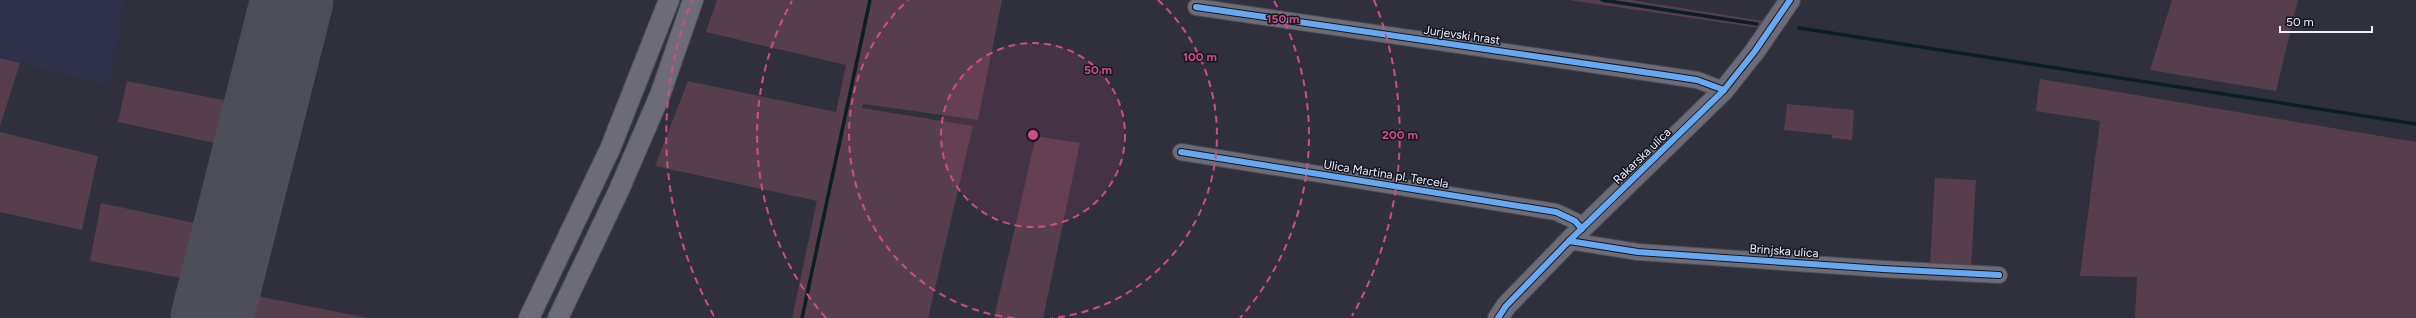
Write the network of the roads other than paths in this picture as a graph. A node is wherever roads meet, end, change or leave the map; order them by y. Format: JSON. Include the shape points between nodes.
{"nodes":[{"id":1,"x":669,"y":0,"type":"edge"},
{"id":2,"x":693,"y":0,"type":"edge"},
{"id":3,"x":1790,"y":0,"type":"edge"},
{"id":4,"x":1196,"y":7,"type":"dead end"},
{"id":5,"x":1724,"y":90,"type":"junction"},
{"id":6,"x":1181,"y":152,"type":"dead end"},
{"id":7,"x":1576,"y":235,"type":"junction"},
{"id":8,"x":1999,"y":275,"type":"dead end"},
{"id":9,"x":529,"y":318,"type":"edge"},
{"id":10,"x":558,"y":318,"type":"edge"},
{"id":11,"x":1498,"y":318,"type":"edge"}],
"edges":[{"from":1,"to":9,"type":"main road","via":[[610,149]]},
{"from":2,"to":10,"type":"main road","via":[[660,95],[619,190]]},
{"from":3,"to":5,"type":"main road","name":"Rakarska ulica"},
{"from":4,"to":5,"type":"street","name":"Jurjevski hrast","via":[[1697,80]]},
{"from":5,"to":7,"type":"main road","name":"Rakarska ulica"},
{"from":6,"to":7,"type":"street","name":"Ulica Martina pl. Tercela","via":[[1556,212],[1575,221]]},
{"from":7,"to":8,"type":"street","name":"Brinjska ulica","via":[[1638,252]]},
{"from":7,"to":11,"type":"main road","name":"Rakarska ulica","via":[[1506,306]]}]}
